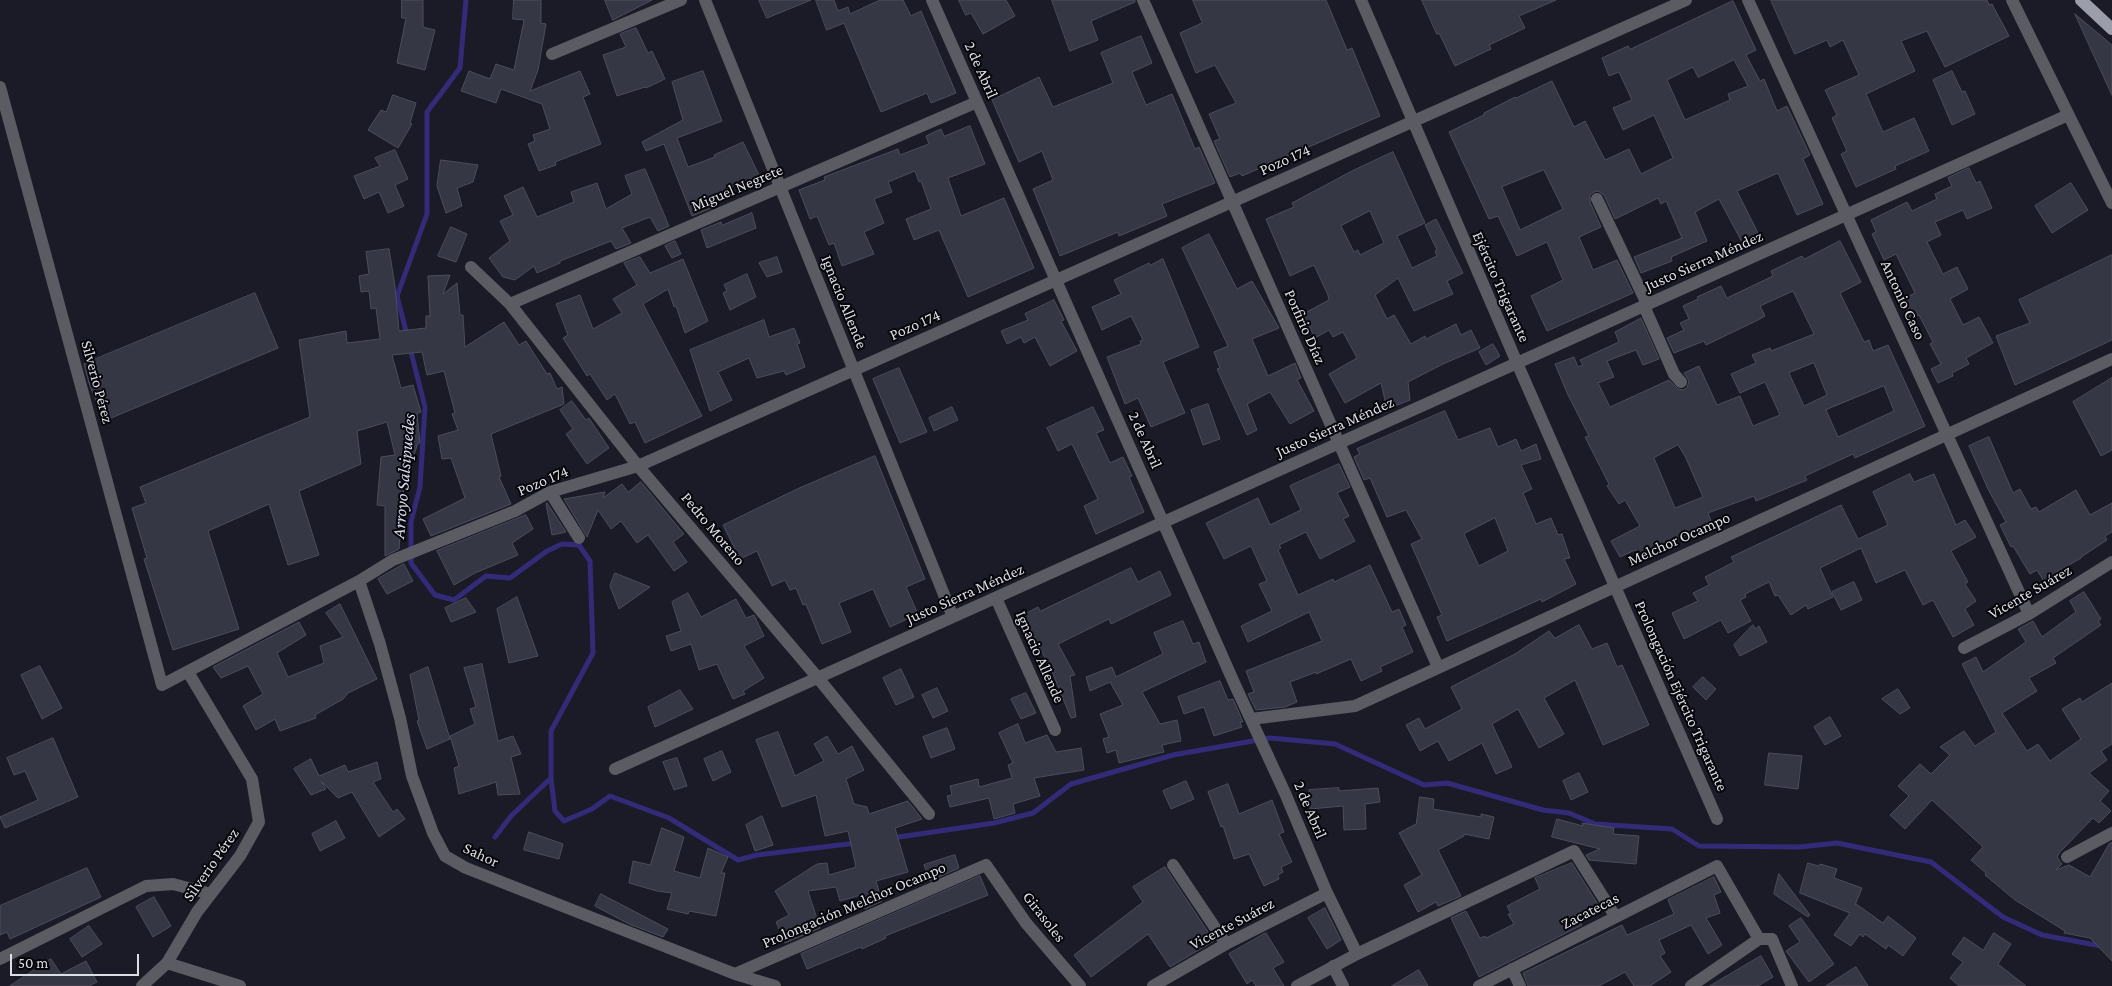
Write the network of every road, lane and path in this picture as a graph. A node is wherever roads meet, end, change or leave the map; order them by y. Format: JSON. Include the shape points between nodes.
{"nodes":[{"id":1,"x":681,"y":0,"type":"edge"},
{"id":2,"x":704,"y":0,"type":"edge"},
{"id":3,"x":932,"y":0,"type":"edge"},
{"id":4,"x":1143,"y":0,"type":"edge"},
{"id":5,"x":1360,"y":0,"type":"edge"},
{"id":6,"x":1686,"y":0,"type":"edge"},
{"id":7,"x":1748,"y":0,"type":"edge"},
{"id":8,"x":2012,"y":0,"type":"edge"},
{"id":9,"x":2080,"y":0,"type":"edge"},
{"id":10,"x":2112,"y":28,"type":"edge"},
{"id":11,"x":552,"y":54,"type":"dead end"},
{"id":12,"x":0,"y":87,"type":"edge"},
{"id":13,"x":977,"y":102,"type":"junction"},
{"id":14,"x":2068,"y":115,"type":"junction"},
{"id":15,"x":1412,"y":122,"type":"junction"},
{"id":16,"x":780,"y":187,"type":"junction"},
{"id":17,"x":1597,"y":199,"type":"dead end"},
{"id":18,"x":1232,"y":201,"type":"junction"},
{"id":19,"x":2112,"y":203,"type":"edge"},
{"id":20,"x":1846,"y":215,"type":"junction"},
{"id":21,"x":471,"y":267,"type":"dead end"},
{"id":22,"x":1056,"y":280,"type":"junction"},
{"id":23,"x":510,"y":304,"type":"junction"},
{"id":24,"x":1646,"y":305,"type":"junction"},
{"id":25,"x":2112,"y":359,"type":"edge"},
{"id":26,"x":1517,"y":363,"type":"junction"},
{"id":27,"x":854,"y":370,"type":"junction"},
{"id":28,"x":1680,"y":382,"type":"dead end"},
{"id":29,"x":1947,"y":435,"type":"junction"},
{"id":30,"x":1339,"y":443,"type":"junction"},
{"id":31,"x":638,"y":466,"type":"junction"},
{"id":32,"x":550,"y":492,"type":"junction"},
{"id":33,"x":1164,"y":522,"type":"junction"},
{"id":34,"x":579,"y":538,"type":"dead end"},
{"id":35,"x":2112,"y":562,"type":"edge"},
{"id":36,"x":359,"y":581,"type":"junction"},
{"id":37,"x":1615,"y":586,"type":"junction"},
{"id":38,"x":996,"y":598,"type":"junction"},
{"id":39,"x":2028,"y":614,"type":"junction"},
{"id":40,"x":953,"y":617,"type":"junction"},
{"id":41,"x":1964,"y":648,"type":"dead end"},
{"id":42,"x":1438,"y":667,"type":"junction"},
{"id":43,"x":188,"y":672,"type":"junction"},
{"id":44,"x":818,"y":678,"type":"junction"},
{"id":45,"x":162,"y":685,"type":"joint"},
{"id":46,"x":1253,"y":724,"type":"junction"},
{"id":47,"x":1055,"y":730,"type":"dead end"},
{"id":48,"x":615,"y":769,"type":"dead end"},
{"id":49,"x":930,"y":814,"type":"dead end"},
{"id":50,"x":1717,"y":819,"type":"dead end"},
{"id":51,"x":2112,"y":833,"type":"edge"},
{"id":52,"x":2067,"y":857,"type":"dead end"},
{"id":53,"x":986,"y":865,"type":"joint"},
{"id":54,"x":1173,"y":865,"type":"dead end"},
{"id":55,"x":211,"y":894,"type":"junction"},
{"id":56,"x":1327,"y":894,"type":"junction"},
{"id":57,"x":1615,"y":916,"type":"junction"},
{"id":58,"x":1766,"y":939,"type":"junction"},
{"id":59,"x":1226,"y":944,"type":"junction"},
{"id":60,"x":1357,"y":954,"type":"junction"},
{"id":61,"x":0,"y":959,"type":"edge"},
{"id":62,"x":168,"y":964,"type":"junction"},
{"id":63,"x":1333,"y":966,"type":"junction"},
{"id":64,"x":1512,"y":969,"type":"junction"},
{"id":65,"x":735,"y":974,"type":"junction"},
{"id":66,"x":142,"y":986,"type":"edge"},
{"id":67,"x":240,"y":986,"type":"edge"},
{"id":68,"x":775,"y":986,"type":"edge"},
{"id":69,"x":1080,"y":986,"type":"edge"},
{"id":70,"x":1154,"y":986,"type":"edge"},
{"id":71,"x":1297,"y":986,"type":"edge"},
{"id":72,"x":1343,"y":986,"type":"edge"},
{"id":73,"x":1479,"y":986,"type":"edge"},
{"id":74,"x":1520,"y":986,"type":"edge"},
{"id":75,"x":1690,"y":986,"type":"edge"},
{"id":76,"x":1792,"y":986,"type":"edge"}],
"edges":[{"from":1,"to":11,"type":"street"},
{"from":2,"to":16,"type":"street","name":"Ignacio Allende"},
{"from":3,"to":13,"type":"street","name":"2 de Abril"},
{"from":4,"to":18,"type":"street","name":"Porfirio Díaz"},
{"from":5,"to":15,"type":"street","name":"Ejército Trigarante"},
{"from":6,"to":15,"type":"street","name":"Pozo 174"},
{"from":7,"to":20,"type":"street","name":"Antonio Caso"},
{"from":8,"to":14,"type":"street"},
{"from":9,"to":10,"type":"main road"},
{"from":12,"to":45,"type":"street","name":"Silverio Pérez"},
{"from":13,"to":16,"type":"street","name":"Miguel Negrete"},
{"from":13,"to":22,"type":"street","name":"2 de Abril"},
{"from":14,"to":19,"type":"street"},
{"from":14,"to":20,"type":"street","name":"Justo Sierra Méndez"},
{"from":15,"to":18,"type":"street","name":"Pozo 174"},
{"from":15,"to":26,"type":"street","name":"Ejército Trigarante"},
{"from":16,"to":23,"type":"street","name":"Miguel Negrete"},
{"from":16,"to":27,"type":"street","name":"Ignacio Allende"},
{"from":17,"to":24,"type":"street"},
{"from":18,"to":22,"type":"street","name":"Pozo 174"},
{"from":18,"to":30,"type":"street","name":"Porfirio Díaz"},
{"from":20,"to":24,"type":"street","name":"Justo Sierra Méndez"},
{"from":20,"to":29,"type":"street","name":"Antonio Caso"},
{"from":21,"to":23,"type":"street","name":"Pedro Moreno"},
{"from":22,"to":27,"type":"street","name":"Pozo 174"},
{"from":22,"to":33,"type":"street","name":"2 de Abril"},
{"from":23,"to":31,"type":"street","name":"Pedro Moreno"},
{"from":24,"to":26,"type":"street","name":"Justo Sierra Méndez"},
{"from":24,"to":28,"type":"street"},
{"from":25,"to":29,"type":"street","name":"Melchor Ocampo"},
{"from":26,"to":30,"type":"street","name":"Justo Sierra Méndez"},
{"from":26,"to":37,"type":"street","name":"Ejército Trigarante"},
{"from":27,"to":31,"type":"street","name":"Pozo 174"},
{"from":27,"to":40,"type":"street","name":"Ignacio Allende"},
{"from":29,"to":37,"type":"street","name":"Melchor Ocampo"},
{"from":29,"to":39,"type":"street","name":"Antonio Caso"},
{"from":30,"to":33,"type":"street","name":"Justo Sierra Méndez"},
{"from":30,"to":42,"type":"street","name":"Porfirio Díaz"},
{"from":31,"to":32,"type":"street","name":"Pozo 174"},
{"from":31,"to":44,"type":"street","name":"Pedro Moreno"},
{"from":32,"to":34,"type":"street"},
{"from":32,"to":36,"type":"street","name":"Pozo 174","via":[[515,511],[393,560]]},
{"from":33,"to":38,"type":"street","name":"Justo Sierra Méndez"},
{"from":33,"to":46,"type":"street","name":"2 de Abril"},
{"from":35,"to":39,"type":"street","name":"Vicente Suárez"},
{"from":36,"to":43,"type":"street","name":"Pozo 174"},
{"from":36,"to":65,"type":"street","name":"Sahor","via":[[380,644],[412,776],[432,832],[445,856],[466,868]]},
{"from":37,"to":42,"type":"street","name":"Melchor Ocampo"},
{"from":37,"to":50,"type":"street","name":"Prolongación Ejército Trigarante"},
{"from":38,"to":40,"type":"street","name":"Justo Sierra Méndez"},
{"from":38,"to":47,"type":"street","name":"Ignacio Allende"},
{"from":39,"to":41,"type":"street","name":"Vicente Suárez"},
{"from":40,"to":44,"type":"street","name":"Justo Sierra Méndez"},
{"from":42,"to":46,"type":"street","name":"Melchor Ocampo","via":[[1355,706]]},
{"from":43,"to":45,"type":"street","name":"Pozo 174"},
{"from":43,"to":55,"type":"street","name":"Silverio Pérez","via":[[252,779],[259,822],[240,856]]},
{"from":44,"to":48,"type":"street","name":"Justo Sierra Méndez"},
{"from":44,"to":49,"type":"street","name":"Pedro Moreno"},
{"from":46,"to":56,"type":"street","name":"2 de Abril"},
{"from":51,"to":52,"type":"street"},
{"from":53,"to":65,"type":"street","name":"Prolongación Melchor Ocampo"},
{"from":53,"to":69,"type":"street","name":"Girasoles","via":[[1026,923]]},
{"from":54,"to":59,"type":"street"},
{"from":55,"to":61,"type":"street","via":[[173,884],[146,886]]},
{"from":55,"to":62,"type":"street","name":"Silverio Pérez","via":[[197,912]]},
{"from":56,"to":59,"type":"street","name":"Vicente Suárez"},
{"from":56,"to":60,"type":"street","name":"2 de Abril"},
{"from":57,"to":58,"type":"street","name":"Zacatecas","via":[[1717,866]]},
{"from":57,"to":60,"type":"street","via":[[1574,851]]},
{"from":57,"to":64,"type":"street","name":"Zacatecas"},
{"from":58,"to":75,"type":"street"},
{"from":58,"to":76,"type":"street"},
{"from":59,"to":70,"type":"street","name":"Vicente Suárez"},
{"from":60,"to":63,"type":"street"},
{"from":62,"to":66,"type":"street","name":"Silverio Pérez"},
{"from":62,"to":67,"type":"street"},
{"from":63,"to":71,"type":"street"},
{"from":63,"to":72,"type":"street"},
{"from":64,"to":73,"type":"street","name":"Zacatecas"},
{"from":64,"to":74,"type":"street"},
{"from":65,"to":68,"type":"street","name":"Sahor"}]}
